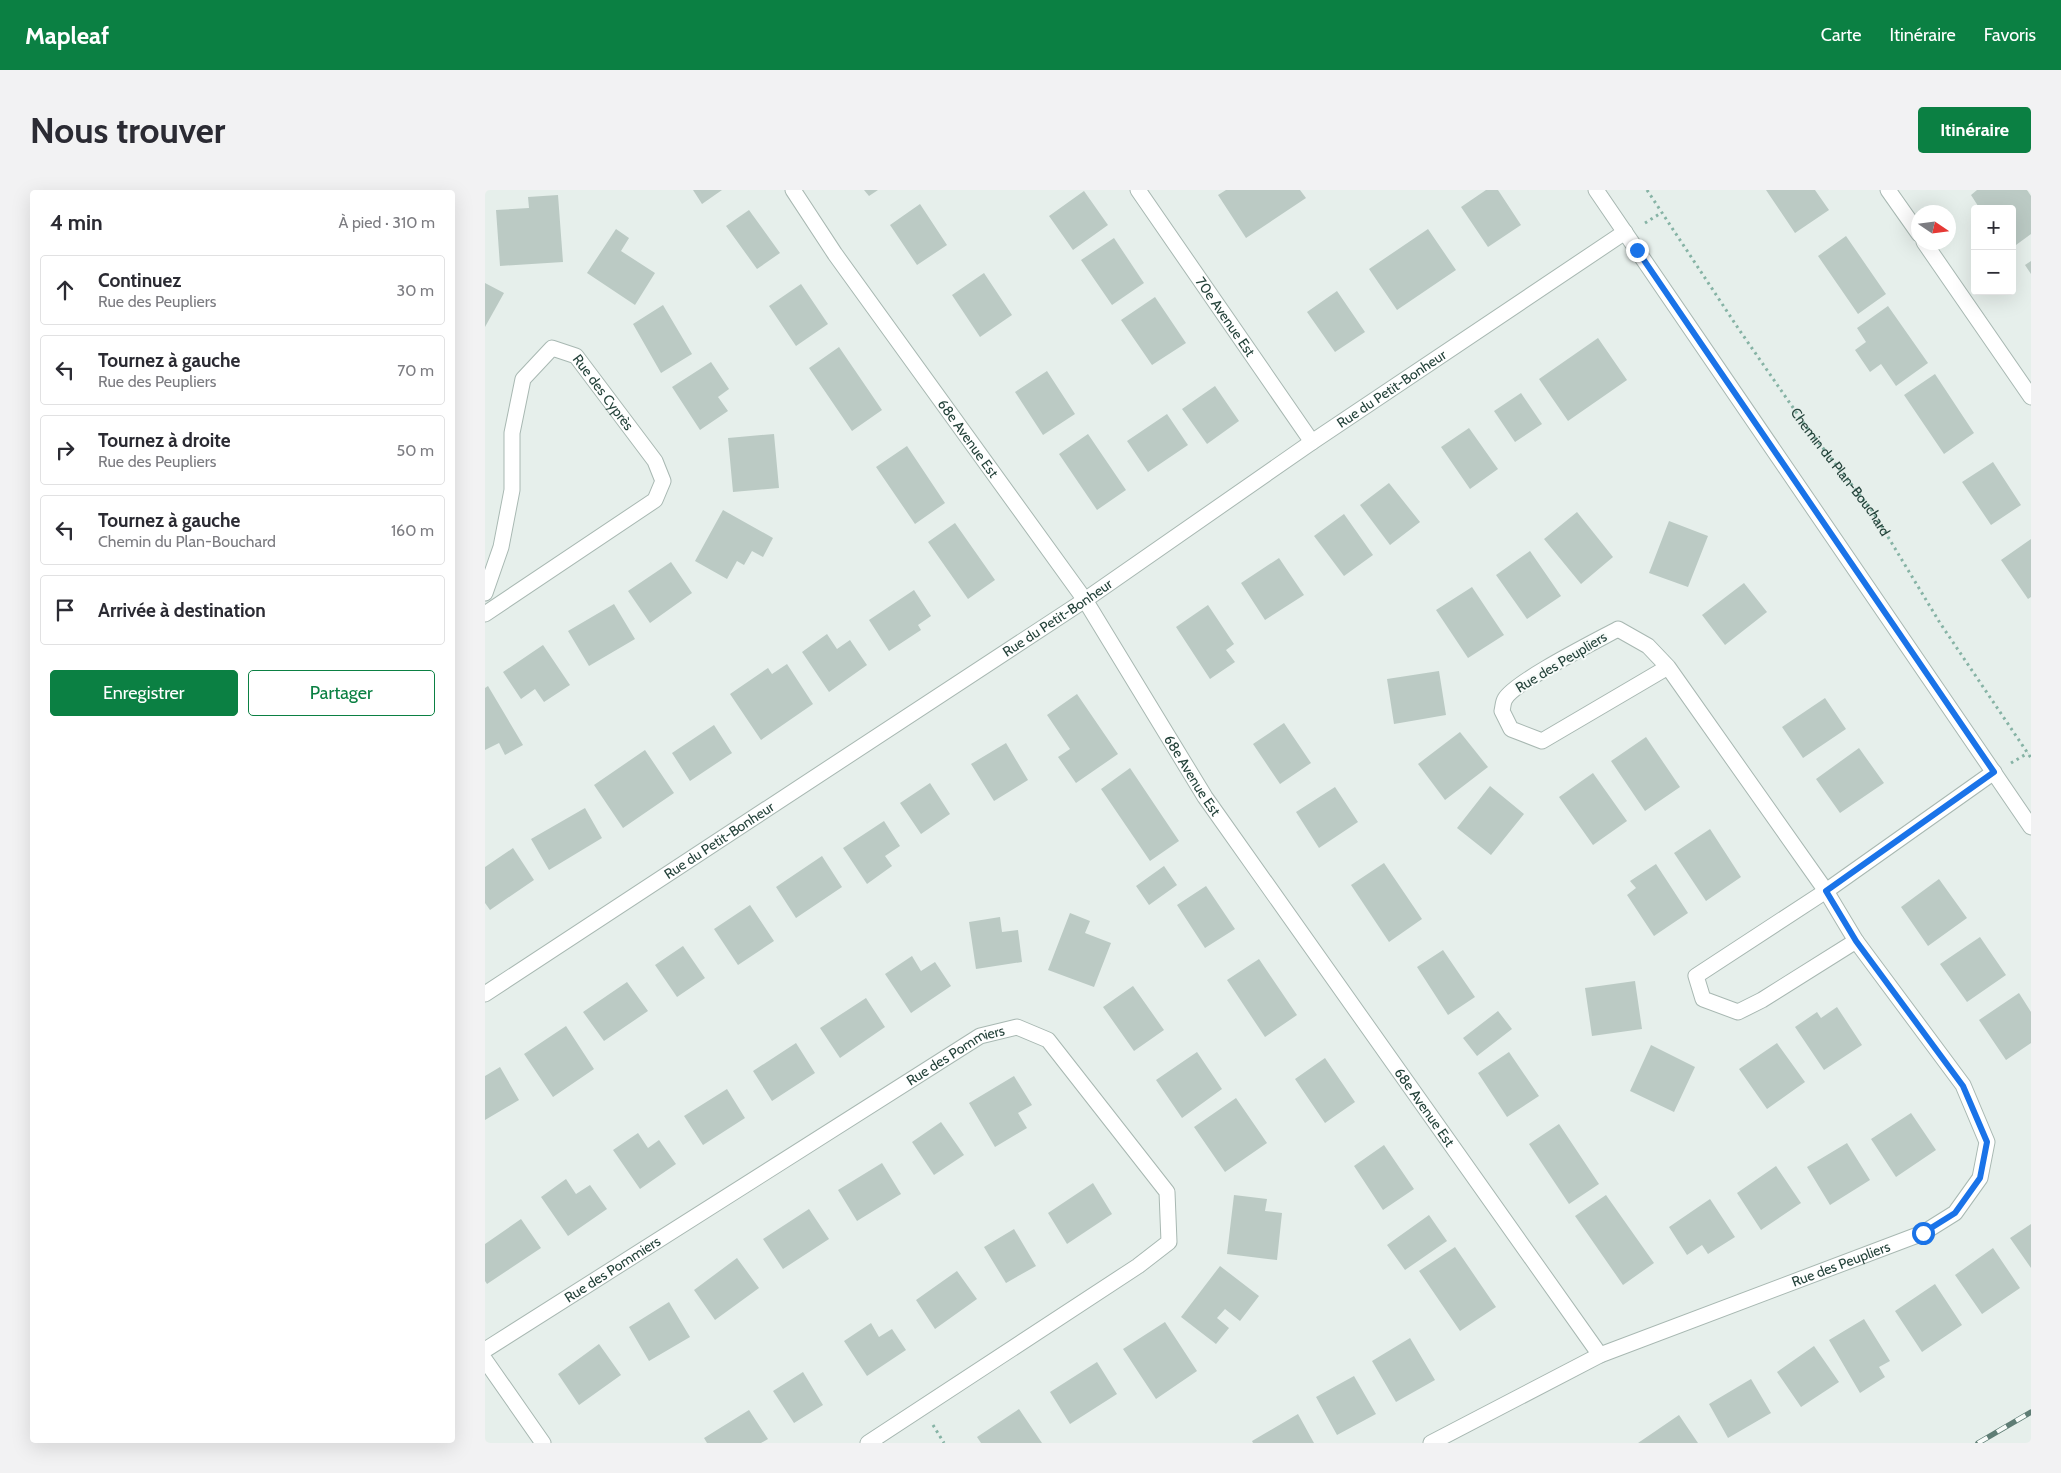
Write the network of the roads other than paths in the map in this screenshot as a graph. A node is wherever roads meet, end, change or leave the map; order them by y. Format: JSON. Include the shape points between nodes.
{"nodes":[{"id":1,"x":793,"y":190,"type":"edge"},
{"id":2,"x":1138,"y":190,"type":"edge"},
{"id":3,"x":1596,"y":190,"type":"edge"},
{"id":4,"x":1888,"y":190,"type":"edge"},
{"id":5,"x":1911,"y":223,"type":"edge"},
{"id":6,"x":1625,"y":232,"type":"junction"},
{"id":7,"x":1930,"y":250,"type":"edge"},
{"id":8,"x":2031,"y":397,"type":"edge"},
{"id":9,"x":1312,"y":442,"type":"junction"},
{"id":10,"x":485,"y":593,"type":"edge"},
{"id":11,"x":1085,"y":600,"type":"junction"},
{"id":12,"x":485,"y":614,"type":"edge"},
{"id":13,"x":1668,"y":668,"type":"junction"},
{"id":14,"x":1994,"y":772,"type":"junction"},
{"id":15,"x":2031,"y":827,"type":"edge"},
{"id":16,"x":1826,"y":891,"type":"junction"},
{"id":17,"x":1856,"y":941,"type":"junction"},
{"id":18,"x":485,"y":994,"type":"edge"},
{"id":19,"x":485,"y":1350,"type":"edge"},
{"id":20,"x":1600,"y":1355,"type":"junction"},
{"id":21,"x":485,"y":1360,"type":"edge"},
{"id":22,"x":543,"y":1443,"type":"edge"},
{"id":23,"x":867,"y":1443,"type":"edge"},
{"id":24,"x":1431,"y":1443,"type":"edge"}],
"edges":[{"from":1,"to":11,"type":"street","name":"68e Avenue Est","via":[[835,254]]},
{"from":2,"to":9,"type":"street","name":"70e Avenue Est"},
{"from":3,"to":6,"type":"street"},
{"from":4,"to":5,"type":"street"},
{"from":6,"to":9,"type":"street","name":"Rue du Petit-Bonheur"},
{"from":6,"to":14,"type":"street"},
{"from":7,"to":8,"type":"street"},
{"from":9,"to":11,"type":"street","name":"Rue du Petit-Bonheur"},
{"from":10,"to":12,"type":"street","name":"Rue des Cyprès","via":[[501,547],[512,490],[513,433],[523,379],[552,348],[576,356],[655,461],[663,482],[655,500]]},
{"from":11,"to":18,"type":"street","name":"Rue du Petit-Bonheur"},
{"from":11,"to":20,"type":"street","name":"68e Avenue Est","via":[[1205,797]]},
{"from":13,"to":13,"type":"street","name":"Rue des Peupliers","via":[[1648,646],[1618,629],[1513,690],[1505,699],[1502,710],[1511,729],[1542,741]]},
{"from":13,"to":16,"type":"street","name":"Rue des Peupliers"},
{"from":14,"to":15,"type":"street"},
{"from":14,"to":16,"type":"street"},
{"from":16,"to":17,"type":"street","name":"Rue des Peupliers"},
{"from":16,"to":17,"type":"street","via":[[1697,976],[1703,999],[1738,1012]]},
{"from":17,"to":20,"type":"street","name":"Rue des Peupliers","via":[[1963,1086],[1987,1142],[1980,1178],[1955,1213],[1923,1233]]},
{"from":19,"to":23,"type":"street","name":"Rue des Pommiers","via":[[980,1036],[1017,1027],[1048,1040],[1167,1192],[1169,1242],[1138,1266]]},
{"from":20,"to":24,"type":"street","name":"Rue des Peupliers"},
{"from":21,"to":22,"type":"street"}]}
